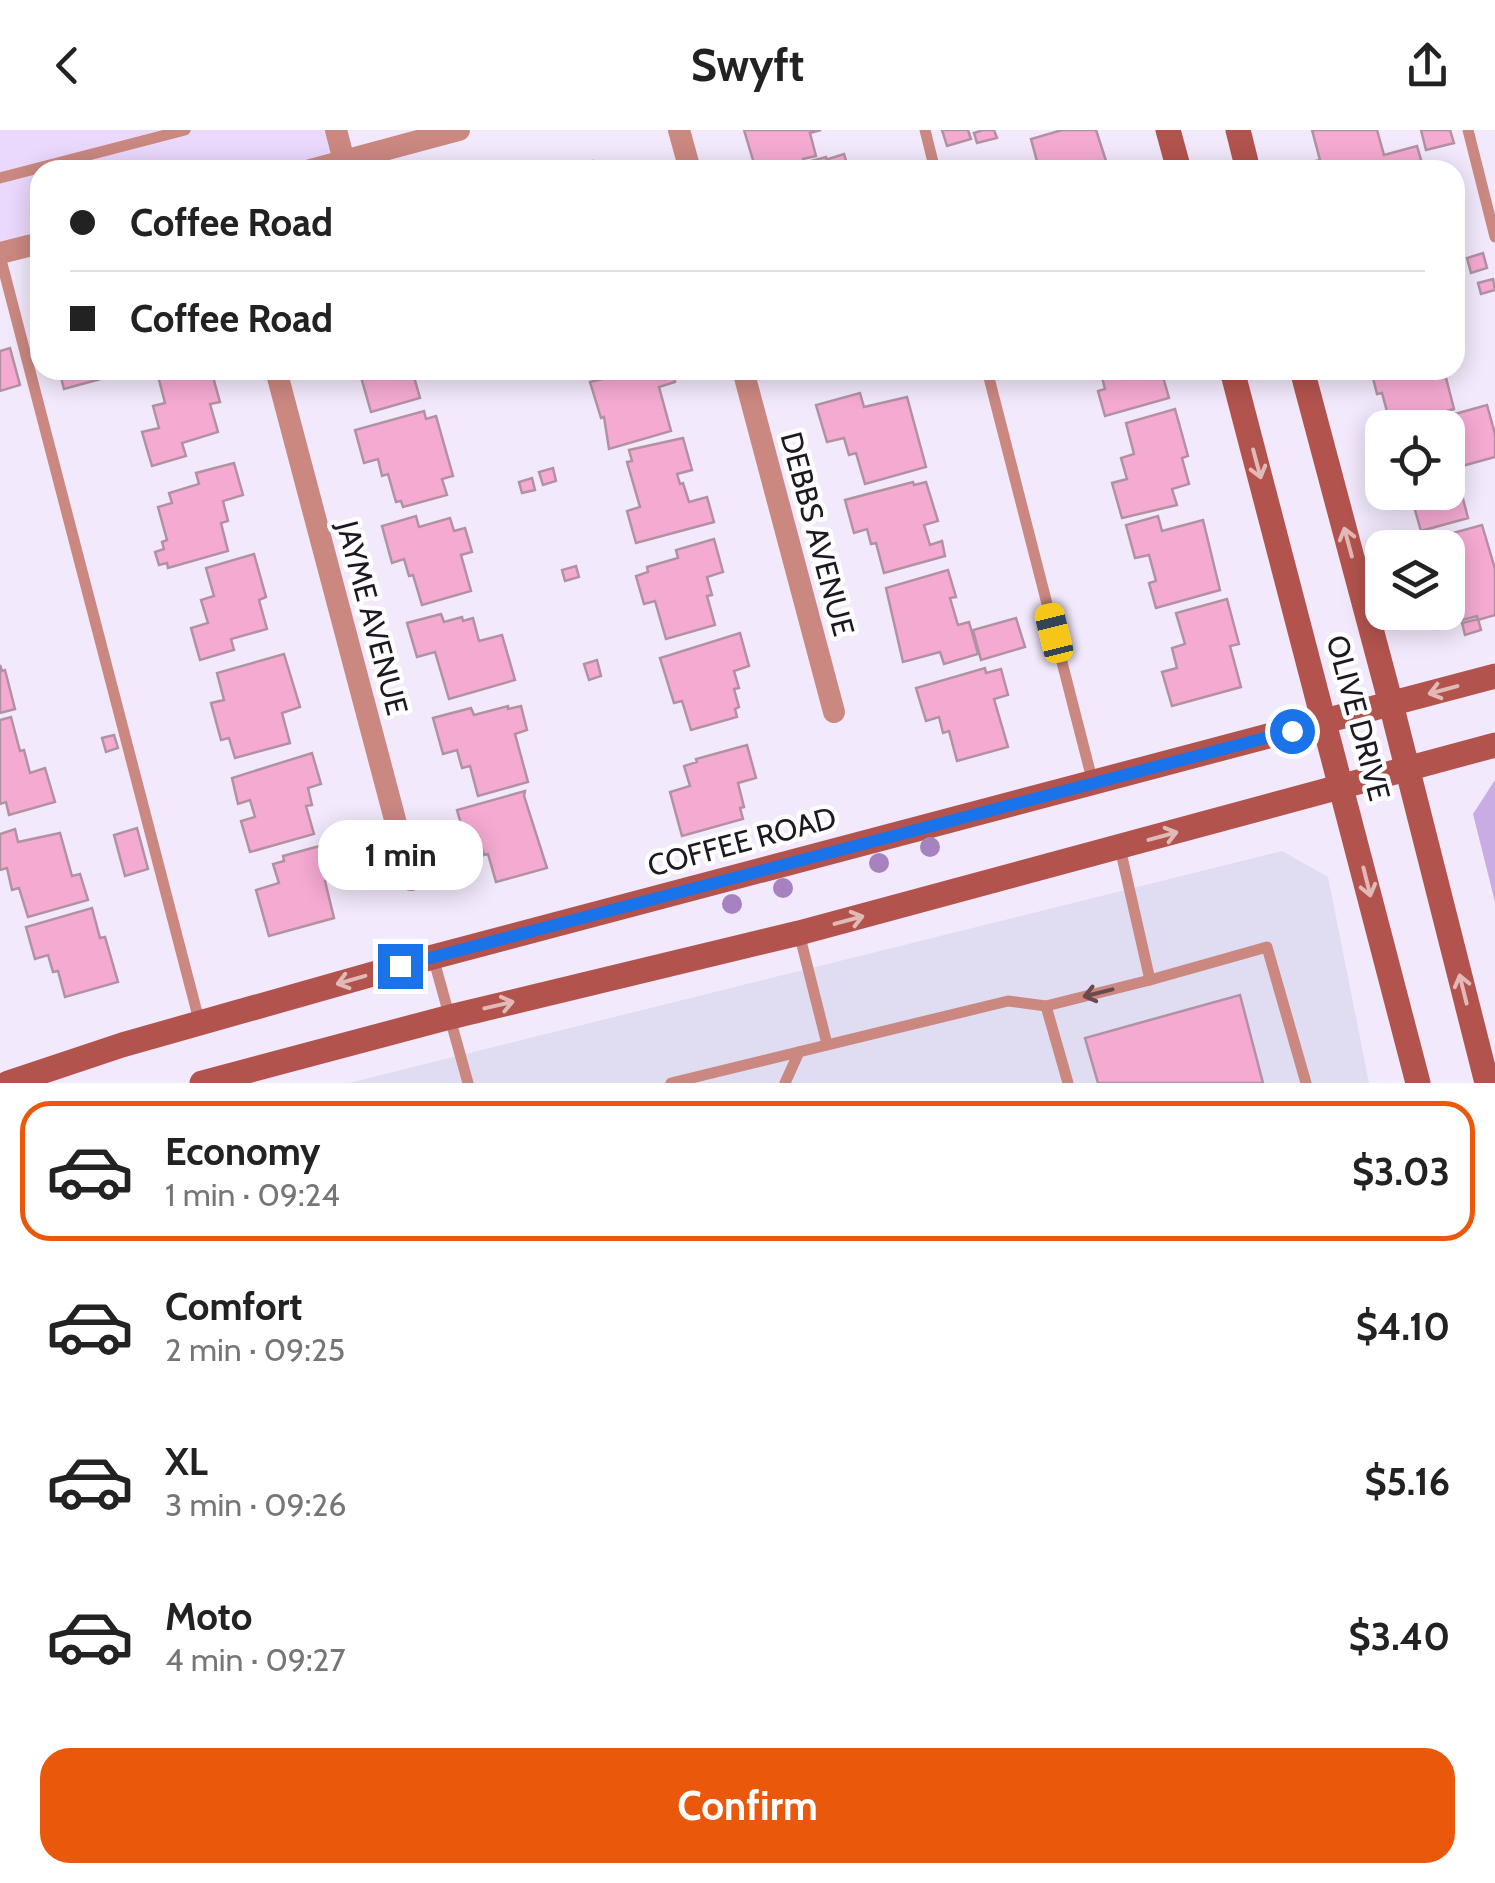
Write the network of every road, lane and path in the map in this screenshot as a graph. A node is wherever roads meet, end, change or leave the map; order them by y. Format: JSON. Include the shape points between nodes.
{"nodes":[{"id":1,"x":185,"y":130,"type":"edge"},
{"id":2,"x":336,"y":130,"type":"edge"},
{"id":3,"x":459,"y":130,"type":"edge"},
{"id":4,"x":679,"y":130,"type":"edge"},
{"id":5,"x":925,"y":130,"type":"edge"},
{"id":6,"x":1168,"y":130,"type":"edge"},
{"id":7,"x":1468,"y":130,"type":"edge"},
{"id":8,"x":69,"y":160,"type":"edge"},
{"id":9,"x":344,"y":160,"type":"edge"},
{"id":10,"x":348,"y":160,"type":"edge"},
{"id":11,"x":687,"y":160,"type":"edge"},
{"id":12,"x":932,"y":160,"type":"edge"},
{"id":13,"x":1176,"y":160,"type":"edge"},
{"id":14,"x":30,"y":170,"type":"edge"},
{"id":15,"x":0,"y":178,"type":"edge"},
{"id":16,"x":1495,"y":236,"type":"edge"},
{"id":17,"x":30,"y":246,"type":"edge"},
{"id":18,"x":0,"y":255,"type":"edge"},
{"id":19,"x":30,"y":370,"type":"edge"},
{"id":20,"x":33,"y":380,"type":"edge"},
{"id":21,"x":279,"y":380,"type":"edge"},
{"id":22,"x":746,"y":380,"type":"edge"},
{"id":23,"x":990,"y":380,"type":"edge"},
{"id":24,"x":1235,"y":380,"type":"edge"},
{"id":25,"x":1305,"y":380,"type":"edge"},
{"id":26,"x":1495,"y":676,"type":"edge"},
{"id":27,"x":1391,"y":704,"type":"junction"},
{"id":28,"x":834,"y":712,"type":"dead end"},
{"id":29,"x":1325,"y":722,"type":"junction"},
{"id":30,"x":1495,"y":745,"type":"edge"},
{"id":31,"x":1407,"y":771,"type":"junction"},
{"id":32,"x":1093,"y":783,"type":"junction"},
{"id":33,"x":1343,"y":788,"type":"junction"},
{"id":34,"x":1120,"y":848,"type":"junction"},
{"id":35,"x":411,"y":880,"type":"dead end"},
{"id":36,"x":799,"y":934,"type":"junction"},
{"id":37,"x":433,"y":957,"type":"junction"},
{"id":38,"x":1150,"y":980,"type":"junction"},
{"id":39,"x":1046,"y":1006,"type":"junction"},
{"id":40,"x":450,"y":1016,"type":"junction"},
{"id":41,"x":200,"y":1024,"type":"junction"},
{"id":42,"x":827,"y":1044,"type":"junction"},
{"id":43,"x":798,"y":1052,"type":"junction"},
{"id":44,"x":8,"y":1083,"type":"edge"},
{"id":45,"x":202,"y":1083,"type":"edge"},
{"id":46,"x":468,"y":1083,"type":"edge"},
{"id":47,"x":672,"y":1083,"type":"edge"},
{"id":48,"x":786,"y":1083,"type":"edge"},
{"id":49,"x":1068,"y":1083,"type":"edge"},
{"id":50,"x":1306,"y":1083,"type":"edge"},
{"id":51,"x":1418,"y":1083,"type":"edge"},
{"id":52,"x":1486,"y":1083,"type":"edge"}],
"edges":[{"from":1,"to":8,"type":"lane"},
{"from":2,"to":9,"type":"street"},
{"from":3,"to":10,"type":"street"},
{"from":4,"to":11,"type":"street"},
{"from":5,"to":12,"type":"lane"},
{"from":6,"to":13,"type":"main road"},
{"from":7,"to":16,"type":"lane"},
{"from":14,"to":15,"type":"lane"},
{"from":17,"to":18,"type":"street"},
{"from":18,"to":19,"type":"lane"},
{"from":20,"to":41,"type":"lane"},
{"from":21,"to":35,"type":"street","name":"JAYME AVENUE"},
{"from":22,"to":28,"type":"street","name":"DEBBS AVENUE"},
{"from":23,"to":32,"type":"lane"},
{"from":24,"to":29,"type":"main road","name":"OLIVE DRIVE","one_way":true},
{"from":27,"to":25,"type":"main road","name":"OLIVE DRIVE","one_way":true},
{"from":26,"to":27,"type":"main road","name":"COFFEE ROAD","one_way":true},
{"from":27,"to":29,"type":"main road","name":"COFFEE ROAD"},
{"from":27,"to":31,"type":"main road","name":"OLIVE DRIVE"},
{"from":29,"to":32,"type":"main road","name":"COFFEE ROAD"},
{"from":29,"to":33,"type":"main road","name":"OLIVE DRIVE"},
{"from":30,"to":31,"type":"main road"},
{"from":31,"to":33,"type":"main road"},
{"from":52,"to":31,"type":"main road","name":"OLIVE DRIVE","one_way":true},
{"from":32,"to":37,"type":"main road","name":"COFFEE ROAD"},
{"from":34,"to":33,"type":"main road","one_way":true},
{"from":33,"to":51,"type":"main road","name":"OLIVE DRIVE","one_way":true},
{"from":36,"to":34,"type":"main road","one_way":true},
{"from":34,"to":38,"type":"lane"},
{"from":40,"to":36,"type":"main road","one_way":true},
{"from":36,"to":42,"type":"lane"},
{"from":37,"to":40,"type":"lane"},
{"from":37,"to":41,"type":"main road","name":"COFFEE ROAD","one_way":true},
{"from":38,"to":39,"type":"lane","one_way":true},
{"from":38,"to":50,"type":"lane","via":[[1267,948]]},
{"from":39,"to":42,"type":"lane","via":[[1008,1001]]},
{"from":39,"to":49,"type":"lane"},
{"from":40,"to":45,"type":"main road"},
{"from":40,"to":46,"type":"lane"},
{"from":41,"to":44,"type":"main road","name":"COFFEE ROAD"},
{"from":42,"to":43,"type":"lane"},
{"from":43,"to":47,"type":"lane"},
{"from":43,"to":48,"type":"lane"}]}
